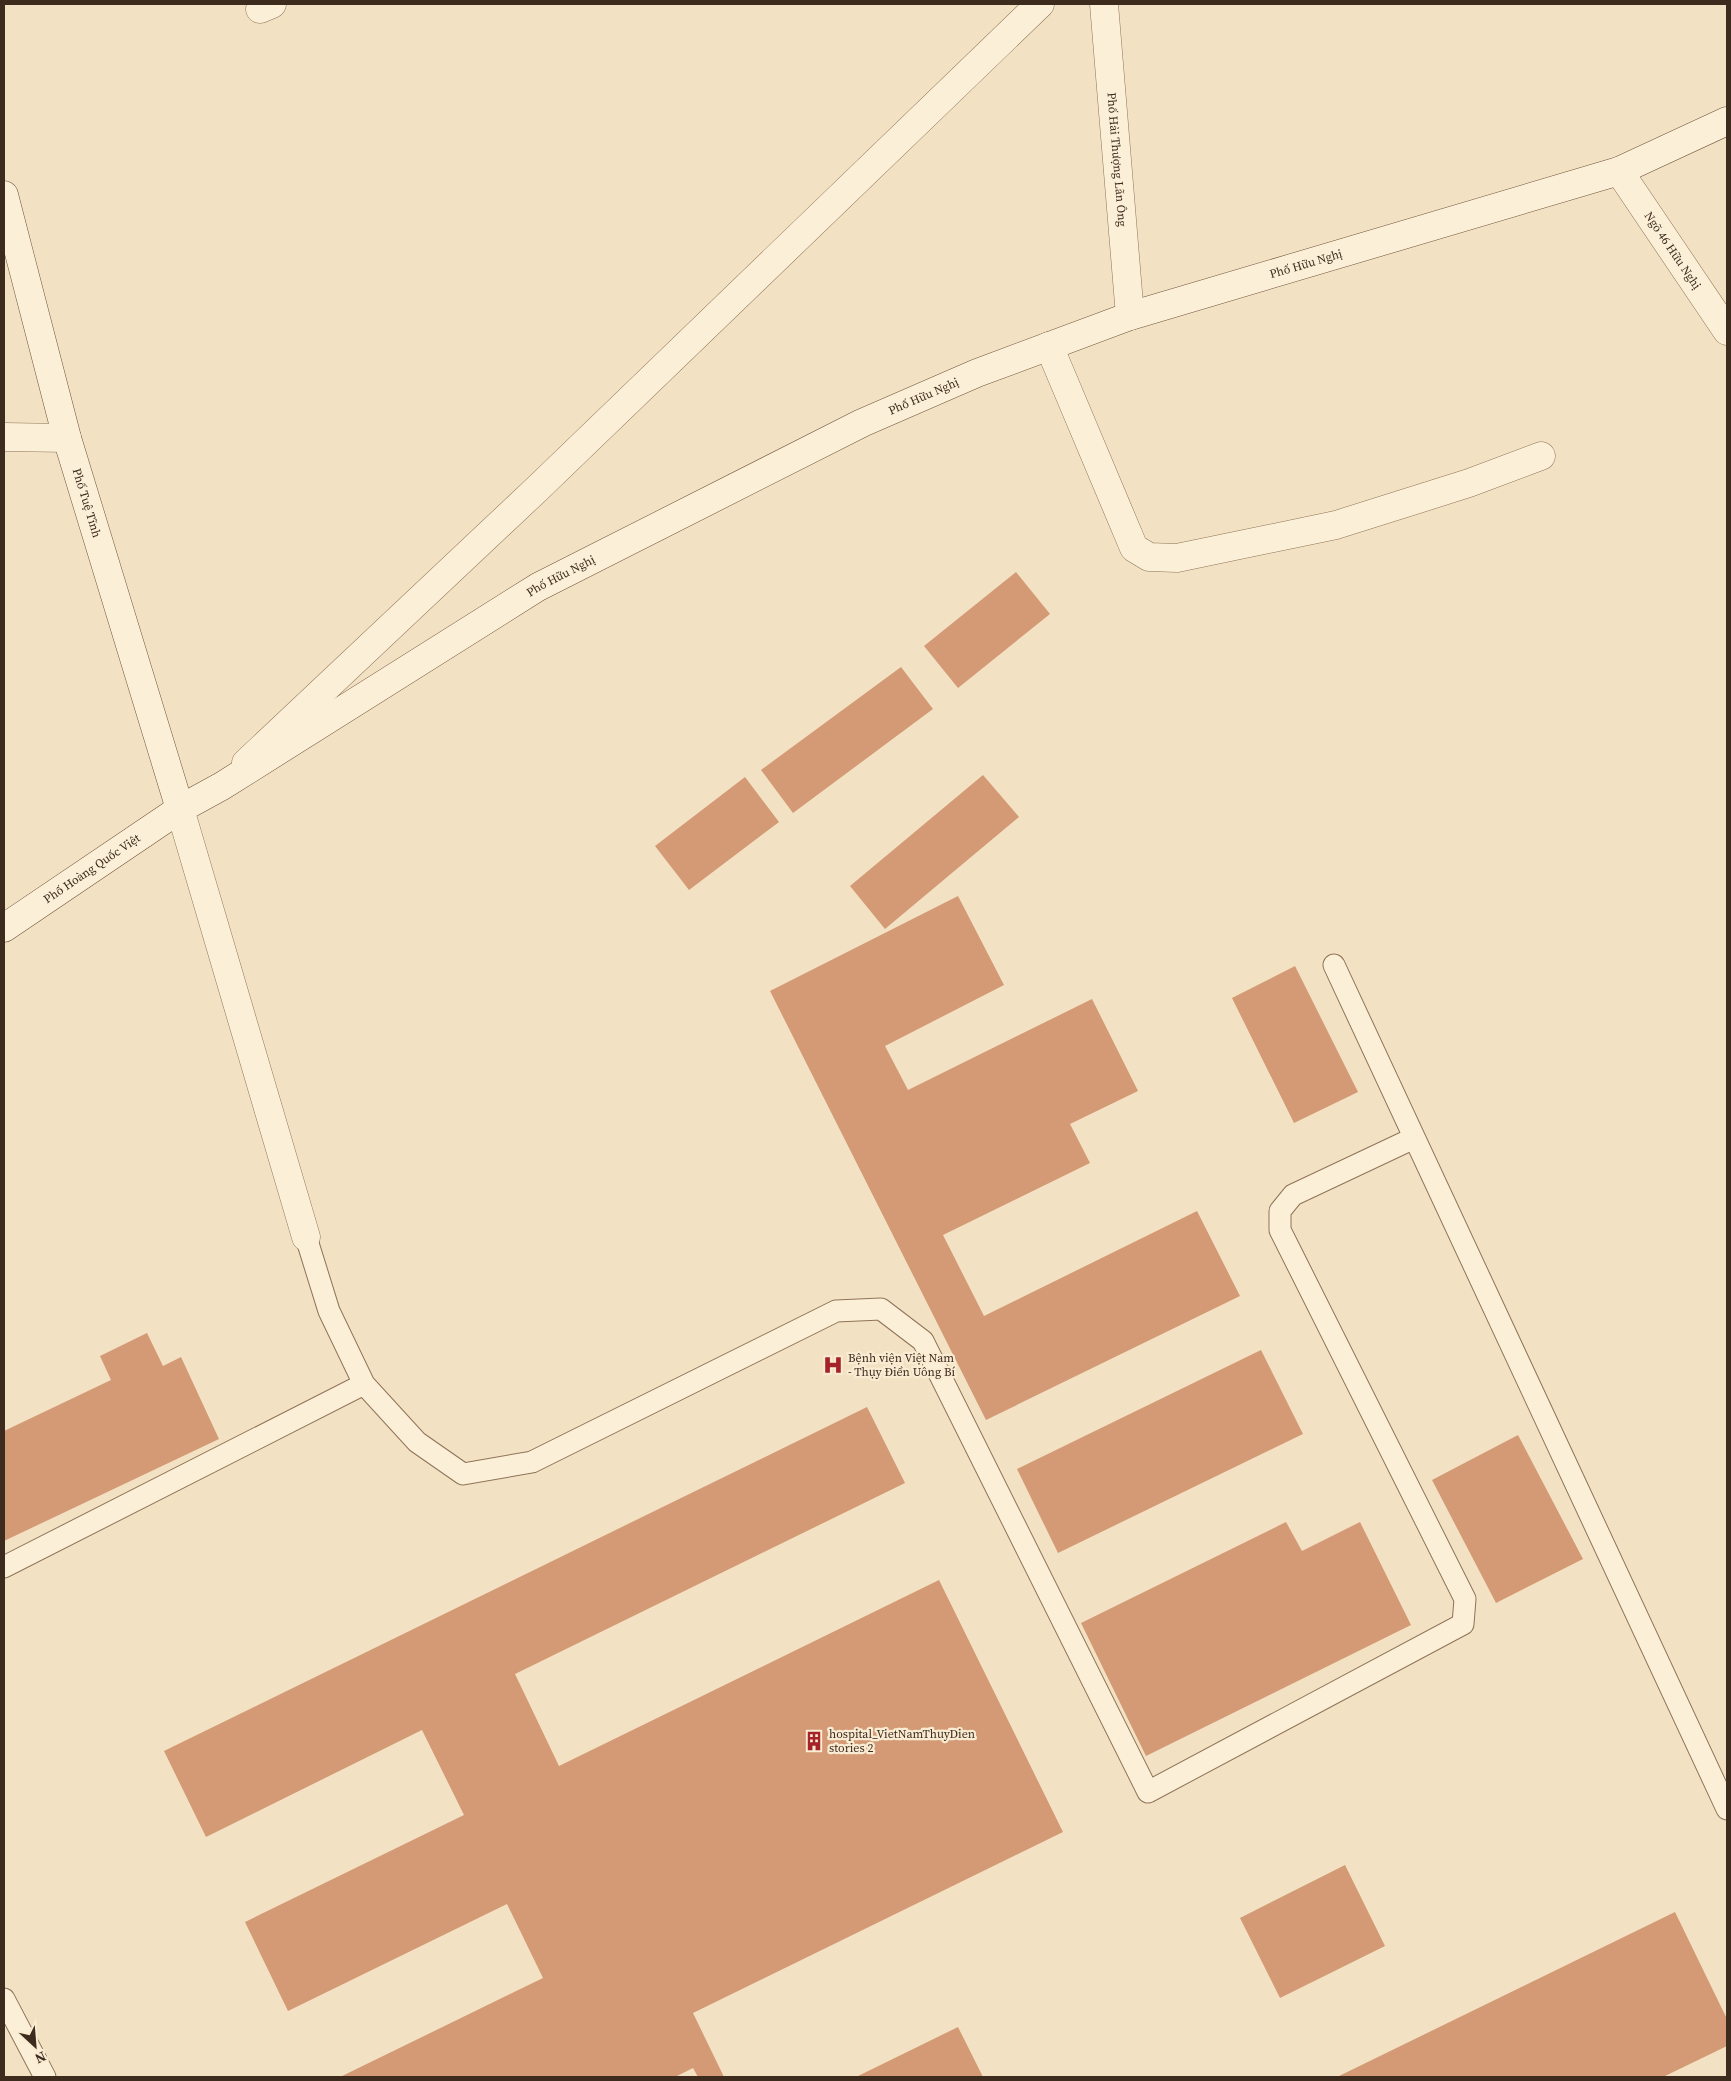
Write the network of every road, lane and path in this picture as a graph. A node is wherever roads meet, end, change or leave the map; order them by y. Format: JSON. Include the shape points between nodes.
{"nodes":[{"id":1,"x":1040,"y":4,"type":"edge"},
{"id":2,"x":1104,"y":4,"type":"edge"},
{"id":3,"x":1727,"y":121,"type":"edge"},
{"id":4,"x":1619,"y":171,"type":"junction"},
{"id":5,"x":4,"y":195,"type":"edge"},
{"id":6,"x":1130,"y":316,"type":"junction"},
{"id":7,"x":1727,"y":331,"type":"edge"},
{"id":8,"x":1049,"y":346,"type":"junction"},
{"id":9,"x":4,"y":437,"type":"edge"},
{"id":10,"x":67,"y":438,"type":"junction"},
{"id":11,"x":1541,"y":456,"type":"dead end"},
{"id":12,"x":222,"y":786,"type":"junction"},
{"id":13,"x":180,"y":809,"type":"junction"},
{"id":14,"x":4,"y":928,"type":"edge"},
{"id":15,"x":1334,"y":965,"type":"dead end"},
{"id":16,"x":1414,"y":1138,"type":"junction"},
{"id":17,"x":306,"y":1237,"type":"joint"},
{"id":18,"x":364,"y":1384,"type":"junction"},
{"id":19,"x":4,"y":1567,"type":"edge"},
{"id":20,"x":1727,"y":1809,"type":"edge"},
{"id":21,"x":4,"y":1999,"type":"edge"},
{"id":22,"x":45,"y":2077,"type":"edge"}],
"edges":[{"from":1,"to":12,"type":"street","via":[[545,482]]},
{"from":2,"to":6,"type":"street","name":"Phố Hải Thượng Lãn Ông"},
{"from":3,"to":4,"type":"street","name":"Phố Hữu Nghị"},
{"from":4,"to":6,"type":"street","name":"Phố Hữu Nghị"},
{"from":4,"to":7,"type":"street","name":"Ngõ 46 Hữu Nghị"},
{"from":5,"to":10,"type":"street","name":"Phố Tuệ Tĩnh"},
{"from":6,"to":8,"type":"street","name":"Phố Hữu Nghị"},
{"from":8,"to":11,"type":"street","via":[[1134,548],[1149,557],[1177,558],[1336,525],[1469,483]]},
{"from":8,"to":12,"type":"street","name":"Phố Hữu Nghị","via":[[862,423],[538,587]]},
{"from":9,"to":10,"type":"street"},
{"from":10,"to":13,"type":"street","name":"Phố Tuệ Tĩnh"},
{"from":12,"to":13,"type":"street","name":"Phố Hữu Nghị"},
{"from":13,"to":14,"type":"street","name":"Phố Hoàng Quốc Việt"},
{"from":13,"to":17,"type":"street","name":"Phố Tuệ Tĩnh"},
{"from":15,"to":16,"type":"lane"},
{"from":16,"to":18,"type":"lane","via":[[1293,1195],[1280,1211],[1280,1230],[1465,1599],[1463,1624],[1148,1792],[923,1341],[881,1309],[836,1311],[532,1462],[464,1474],[417,1442]]},
{"from":16,"to":20,"type":"lane"},
{"from":17,"to":18,"type":"lane","via":[[329,1311]]},
{"from":18,"to":19,"type":"lane"},
{"from":21,"to":22,"type":"lane"}]}
